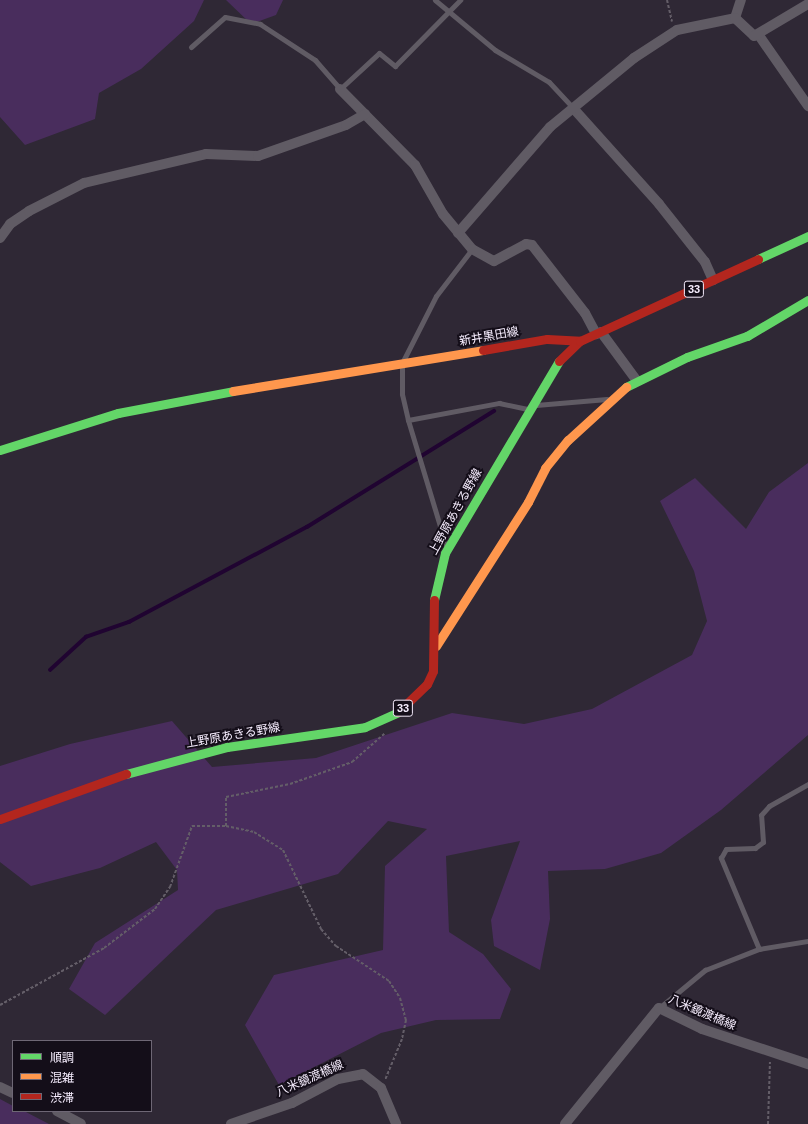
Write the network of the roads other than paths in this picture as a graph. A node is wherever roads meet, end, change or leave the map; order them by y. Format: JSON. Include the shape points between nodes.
{"nodes":[{"id":1,"x":435,"y":0,"type":"edge"},
{"id":2,"x":460,"y":0,"type":"edge"},
{"id":3,"x":741,"y":0,"type":"edge"},
{"id":4,"x":808,"y":4,"type":"edge"},
{"id":5,"x":451,"y":11,"type":"junction"},
{"id":6,"x":735,"y":18,"type":"junction"},
{"id":7,"x":758,"y":34,"type":"junction"},
{"id":8,"x":191,"y":48,"type":"dead end"},
{"id":9,"x":340,"y":89,"type":"junction"},
{"id":10,"x":808,"y":106,"type":"edge"},
{"id":11,"x":573,"y":108,"type":"junction"},
{"id":12,"x":365,"y":114,"type":"junction"},
{"id":13,"x":458,"y":233,"type":"junction"},
{"id":14,"x":808,"y":236,"type":"edge"},
{"id":15,"x":0,"y":238,"type":"edge"},
{"id":16,"x":472,"y":249,"type":"junction"},
{"id":17,"x":713,"y":280,"type":"junction"},
{"id":18,"x":808,"y":300,"type":"edge"},
{"id":19,"x":598,"y":333,"type":"junction"},
{"id":20,"x":580,"y":341,"type":"junction"},
{"id":21,"x":402,"y":363,"type":"junction"},
{"id":22,"x":637,"y":381,"type":"junction"},
{"id":23,"x":614,"y":398,"type":"junction"},
{"id":24,"x":529,"y":407,"type":"junction"},
{"id":25,"x":408,"y":420,"type":"junction"},
{"id":26,"x":0,"y":450,"type":"edge"},
{"id":27,"x":447,"y":549,"type":"junction"},
{"id":28,"x":436,"y":646,"type":"junction"},
{"id":29,"x":808,"y":784,"type":"edge"},
{"id":30,"x":0,"y":819,"type":"edge"},
{"id":31,"x":808,"y":941,"type":"edge"},
{"id":32,"x":759,"y":949,"type":"junction"},
{"id":33,"x":659,"y":1008,"type":"junction"},
{"id":34,"x":808,"y":1064,"type":"edge"},
{"id":35,"x":0,"y":1087,"type":"edge"},
{"id":36,"x":12,"y":1093,"type":"edge"},
{"id":37,"x":59,"y":1112,"type":"edge"},
{"id":38,"x":81,"y":1124,"type":"edge"},
{"id":39,"x":231,"y":1124,"type":"edge"},
{"id":40,"x":396,"y":1124,"type":"edge"},
{"id":41,"x":565,"y":1124,"type":"edge"}],
"edges":[{"from":1,"to":5,"type":"lane"},
{"from":2,"to":5,"type":"lane"},
{"from":3,"to":6,"type":"street"},
{"from":4,"to":7,"type":"street"},
{"from":5,"to":9,"type":"lane","via":[[395,66],[379,53]]},
{"from":5,"to":11,"type":"lane","via":[[495,50],[549,82]]},
{"from":6,"to":7,"type":"street","via":[[754,36]]},
{"from":6,"to":11,"type":"street","via":[[676,32],[599,84]]},
{"from":7,"to":10,"type":"street"},
{"from":8,"to":9,"type":"lane","via":[[225,17],[260,24],[315,60]]},
{"from":9,"to":12,"type":"street"},
{"from":11,"to":13,"type":"street","via":[[550,127]]},
{"from":11,"to":17,"type":"street","via":[[659,204],[705,262]]},
{"from":12,"to":13,"type":"street","via":[[415,165]]},
{"from":12,"to":15,"type":"street","via":[[346,125],[258,156],[206,154],[84,183],[29,211],[10,224]]},
{"from":13,"to":16,"type":"street"},
{"from":14,"to":17,"type":"street","name":"上野原あきる野線","number":"33"},
{"from":16,"to":19,"type":"street","via":[[494,261],[526,244],[532,245]]},
{"from":16,"to":21,"type":"lane","via":[[436,296]]},
{"from":17,"to":19,"type":"street","name":"上野原あきる野線","number":"33"},
{"from":18,"to":22,"type":"street","via":[[747,336],[686,357]]},
{"from":19,"to":20,"type":"street","name":"上野原あきる野線","number":"33"},
{"from":19,"to":22,"type":"street"},
{"from":20,"to":21,"type":"street","name":"新井黒田線","via":[[547,339]]},
{"from":20,"to":24,"type":"street","name":"上野原あきる野線","number":"33","via":[[556,364]]},
{"from":21,"to":25,"type":"lane","via":[[402,394]]},
{"from":21,"to":26,"type":"street","name":"新井黒田線","via":[[118,413]]},
{"from":22,"to":23,"type":"street"},
{"from":23,"to":24,"type":"lane"},
{"from":23,"to":28,"type":"street","via":[[568,440],[545,468],[528,502]]},
{"from":24,"to":25,"type":"lane","via":[[499,403]]},
{"from":24,"to":27,"type":"street","name":"上野原あきる野線","number":"33"},
{"from":25,"to":27,"type":"lane"},
{"from":27,"to":28,"type":"street","name":"上野原あきる野線","number":"33","via":[[434,590]]},
{"from":28,"to":30,"type":"street","name":"上野原あきる野線","number":"33","via":[[427,684],[386,719],[365,727],[227,746],[174,759],[61,795]]},
{"from":29,"to":32,"type":"lane","via":[[769,806],[761,815],[763,842],[755,848],[726,849],[721,858]]},
{"from":31,"to":32,"type":"lane"},
{"from":32,"to":33,"type":"lane","via":[[705,970]]},
{"from":33,"to":34,"type":"street","name":"八米鏡渡橋線","via":[[702,1028]]},
{"from":33,"to":41,"type":"street","name":"八米鏡渡橋線"},
{"from":35,"to":36,"type":"street"},
{"from":37,"to":38,"type":"street"},
{"from":39,"to":40,"type":"street","name":"八米鏡渡橋線","via":[[292,1103],[354,1074],[372,1078],[381,1088]]}]}
